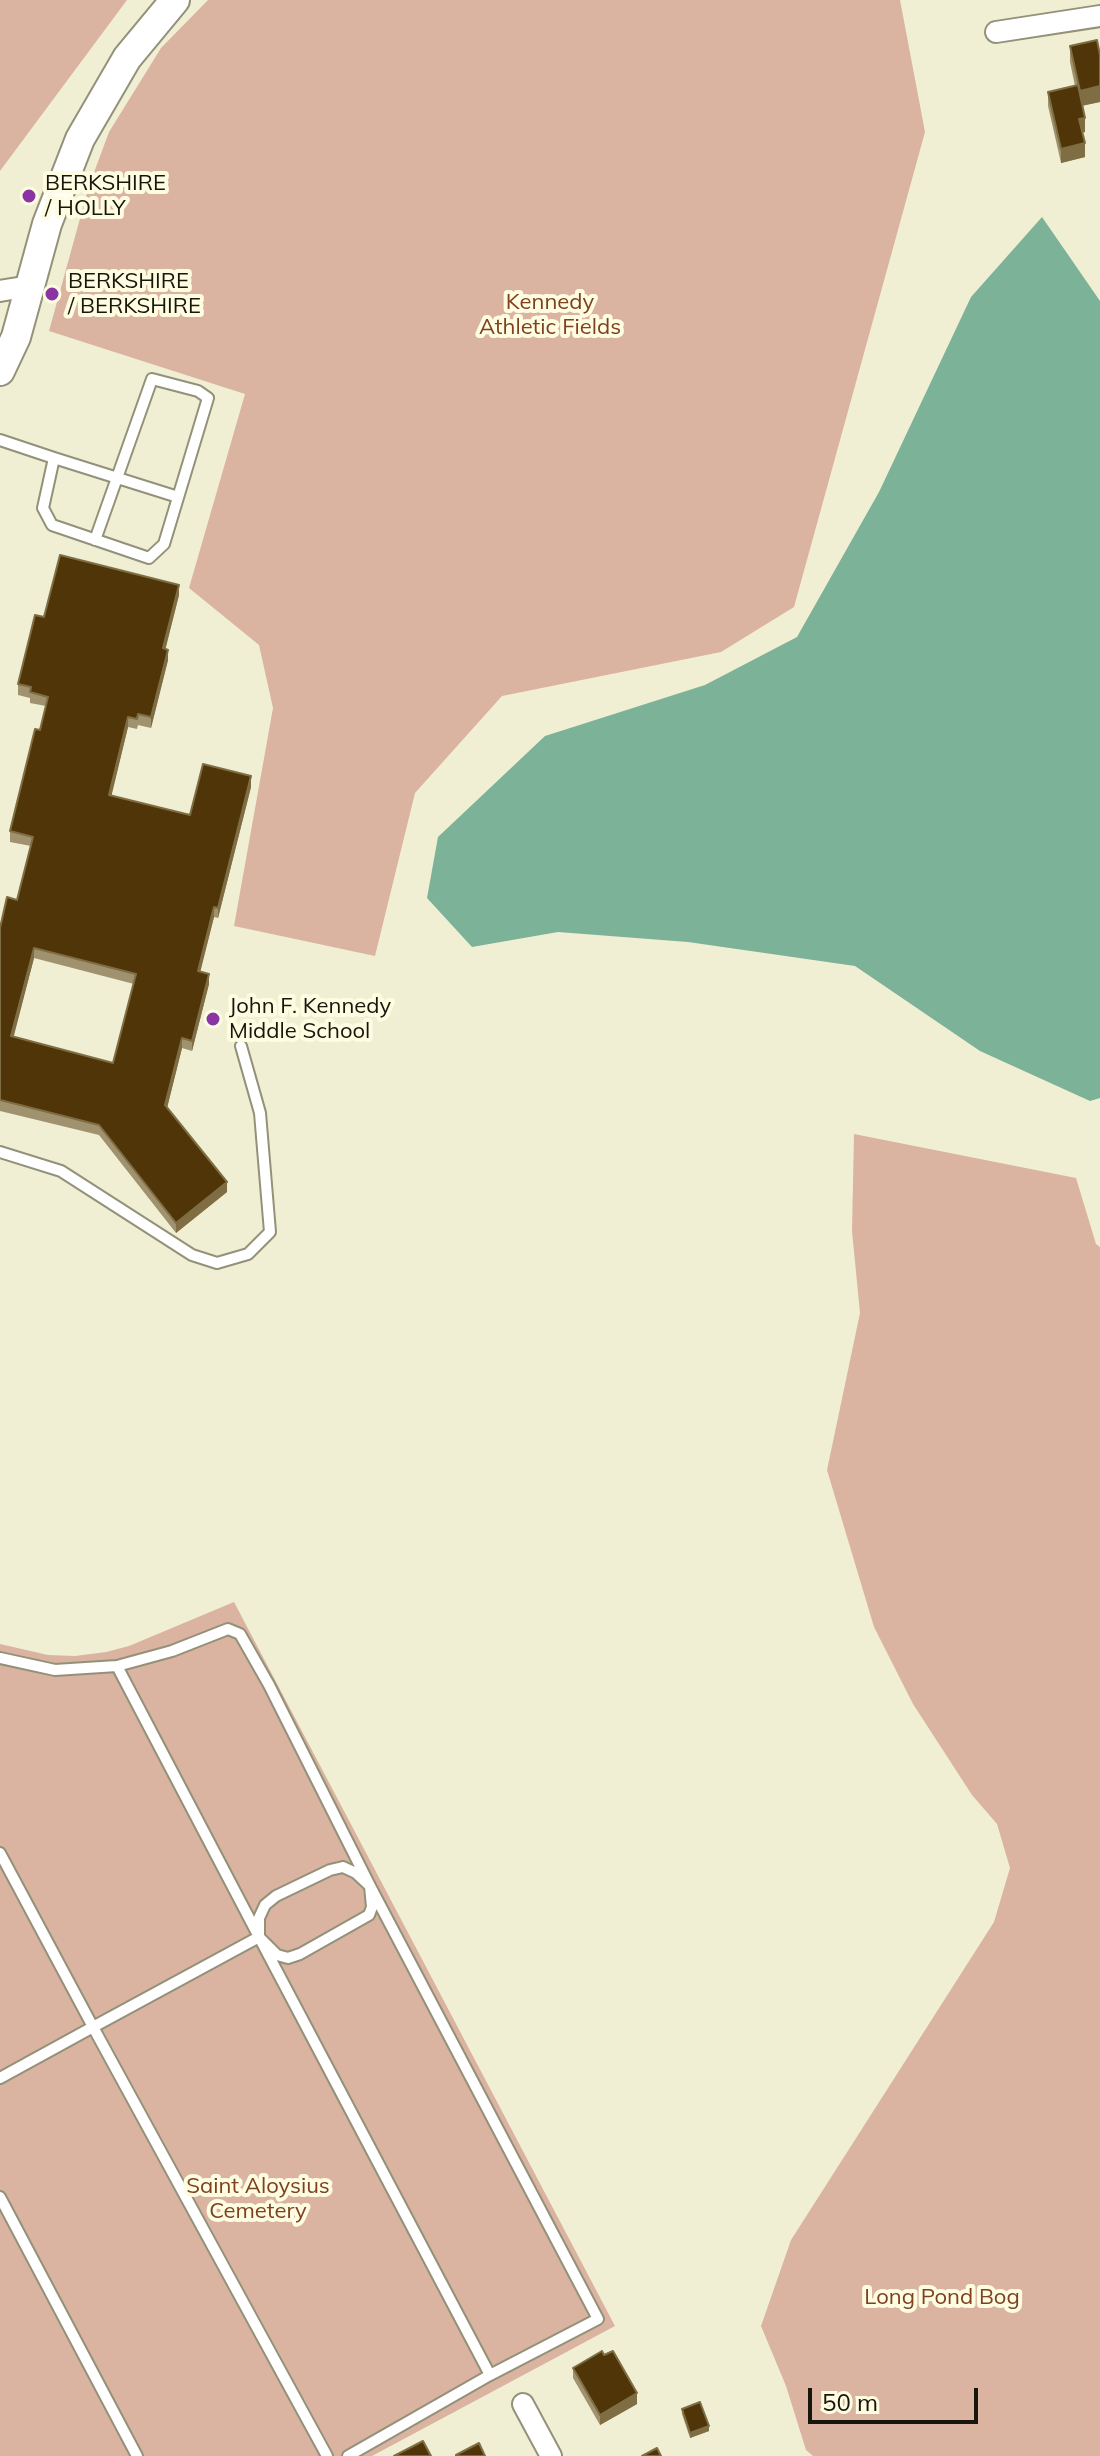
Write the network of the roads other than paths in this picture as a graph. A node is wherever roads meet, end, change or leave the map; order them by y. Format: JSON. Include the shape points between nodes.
{"nodes":[{"id":1,"x":175,"y":0,"type":"edge"},
{"id":2,"x":1100,"y":16,"type":"edge"},
{"id":3,"x":996,"y":32,"type":"dead end"},
{"id":4,"x":30,"y":286,"type":"junction"},
{"id":5,"x":0,"y":291,"type":"edge"},
{"id":6,"x":0,"y":367,"type":"edge"},
{"id":7,"x":0,"y":440,"type":"edge"},
{"id":8,"x":54,"y":458,"type":"junction"},
{"id":9,"x":117,"y":477,"type":"junction"},
{"id":10,"x":178,"y":497,"type":"junction"},
{"id":11,"x":95,"y":540,"type":"junction"},
{"id":12,"x":241,"y":1046,"type":"dead end"},
{"id":13,"x":0,"y":1152,"type":"edge"},
{"id":14,"x":0,"y":1658,"type":"edge"},
{"id":15,"x":117,"y":1666,"type":"junction"},
{"id":16,"x":0,"y":1853,"type":"edge"},
{"id":17,"x":370,"y":1886,"type":"junction"},
{"id":18,"x":259,"y":1937,"type":"junction"},
{"id":19,"x":93,"y":2027,"type":"junction"},
{"id":20,"x":0,"y":2078,"type":"edge"},
{"id":21,"x":0,"y":2197,"type":"edge"},
{"id":22,"x":490,"y":2375,"type":"junction"},
{"id":23,"x":523,"y":2404,"type":"dead end"},
{"id":24,"x":137,"y":2456,"type":"edge"},
{"id":25,"x":327,"y":2456,"type":"edge"},
{"id":26,"x":348,"y":2456,"type":"edge"},
{"id":27,"x":551,"y":2456,"type":"edge"}],
"edges":[{"from":1,"to":4,"type":"street","via":[[127,58],[80,139]]},
{"from":2,"to":3,"type":"street"},
{"from":4,"to":5,"type":"street"},
{"from":4,"to":6,"type":"street","via":[[16,337]]},
{"from":7,"to":8,"type":"lane"},
{"from":8,"to":9,"type":"lane"},
{"from":8,"to":11,"type":"lane","via":[[43,508],[52,525]]},
{"from":9,"to":10,"type":"lane"},
{"from":9,"to":10,"type":"lane","via":[[152,379],[198,391],[208,398]]},
{"from":9,"to":11,"type":"lane"},
{"from":10,"to":11,"type":"lane","via":[[164,544],[149,558]]},
{"from":12,"to":13,"type":"lane","via":[[260,1113],[270,1232],[248,1254],[217,1263],[192,1255],[61,1171]]},
{"from":14,"to":15,"type":"lane","via":[[55,1670]]},
{"from":15,"to":17,"type":"lane","via":[[228,1629],[240,1634]]},
{"from":15,"to":18,"type":"lane"},
{"from":16,"to":19,"type":"lane"},
{"from":17,"to":18,"type":"lane","via":[[343,1867],[330,1870],[265,1905]]},
{"from":17,"to":18,"type":"lane","via":[[369,1915],[300,1954],[277,1955]]},
{"from":17,"to":22,"type":"lane","via":[[598,2319]]},
{"from":18,"to":19,"type":"lane"},
{"from":18,"to":22,"type":"lane"},
{"from":19,"to":20,"type":"lane"},
{"from":19,"to":25,"type":"lane"},
{"from":21,"to":24,"type":"lane"},
{"from":22,"to":26,"type":"lane"},
{"from":23,"to":27,"type":"street"}]}
